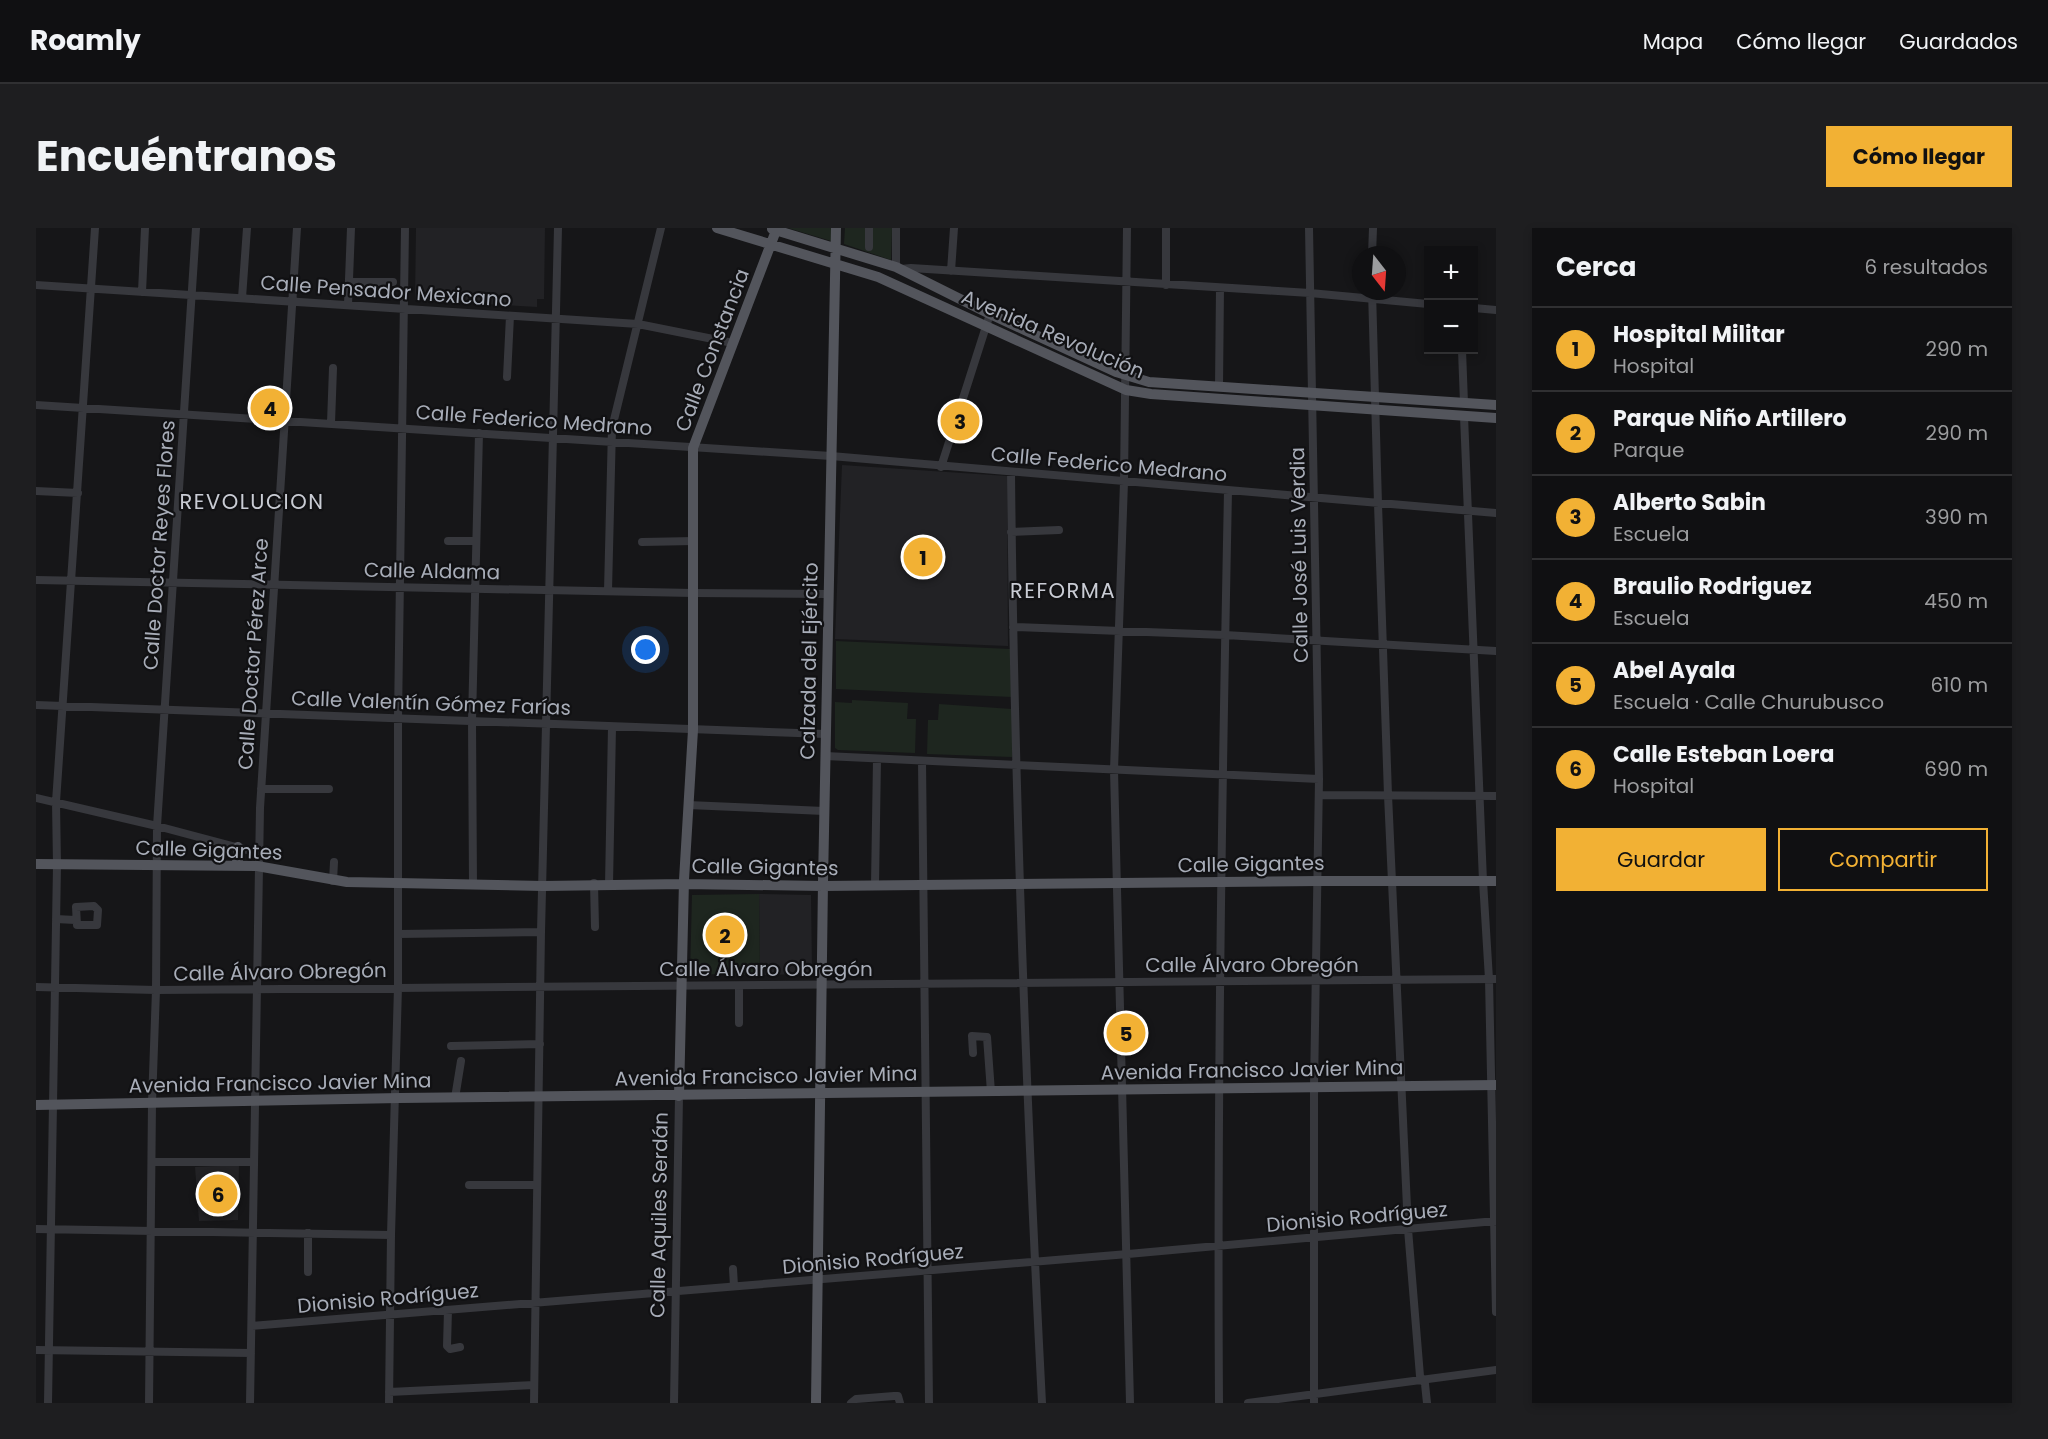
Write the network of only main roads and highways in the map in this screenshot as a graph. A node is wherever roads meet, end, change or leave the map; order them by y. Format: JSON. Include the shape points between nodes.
{"nodes":[{"id":1,"x":717,"y":228,"type":"edge"},
{"id":2,"x":836,"y":228,"type":"edge"},
{"id":3,"x":775,"y":229,"type":"edge"},
{"id":4,"x":772,"y":245,"type":"junction"},
{"id":5,"x":835,"y":249,"type":"junction"},
{"id":6,"x":835,"y":264,"type":"junction"},
{"id":7,"x":1496,"y":405,"type":"edge"},
{"id":8,"x":1496,"y":418,"type":"edge"},
{"id":9,"x":238,"y":847,"type":"road end"},
{"id":10,"x":36,"y":864,"type":"edge"},
{"id":11,"x":235,"y":866,"type":"junction"},
{"id":12,"x":1496,"y":881,"type":"edge"},
{"id":13,"x":684,"y":884,"type":"junction"},
{"id":14,"x":823,"y":886,"type":"junction"},
{"id":15,"x":1494,"y":1085,"type":"edge"},
{"id":16,"x":820,"y":1094,"type":"junction"},
{"id":17,"x":679,"y":1095,"type":"junction"},
{"id":18,"x":36,"y":1105,"type":"edge"},
{"id":19,"x":816,"y":1403,"type":"edge"}],
"edges":[{"from":1,"to":4,"type":"main road","name":"Avenida Revolución"},
{"from":2,"to":5,"type":"main road","name":"Calzada del Ejército"},
{"from":3,"to":4,"type":"main road","name":"Calle Constancia"},
{"from":3,"to":5,"type":"main road","name":"Avenida Revolución"},
{"from":4,"to":6,"type":"main road","name":"Avenida Revolución"},
{"from":4,"to":13,"type":"main road","name":"Calle Constancia","via":[[693,448],[693,730]]},
{"from":5,"to":6,"type":"main road","name":"Calzada del Ejército"},
{"from":5,"to":7,"type":"main road","name":"Avenida Revolución","via":[[898,268],[1126,376],[1149,382]]},
{"from":6,"to":8,"type":"main road","name":"Avenida Revolución","via":[[878,277],[1126,390]]},
{"from":6,"to":14,"type":"main road","name":"Calzada del Ejército"},
{"from":9,"to":11,"type":"main road"},
{"from":10,"to":11,"type":"main road","name":"Calle Gigantes"},
{"from":11,"to":13,"type":"main road","name":"Calle Gigantes","via":[[279,868],[333,881],[543,886]]},
{"from":12,"to":14,"type":"main road","name":"Calle Gigantes"},
{"from":13,"to":14,"type":"main road","name":"Calle Gigantes"},
{"from":13,"to":17,"type":"main road","name":"Calle Aquiles Serdán"},
{"from":14,"to":16,"type":"main road","name":"Calzada del Ejército"},
{"from":15,"to":16,"type":"main road","name":"Avenida Francisco Javier Mina"},
{"from":16,"to":17,"type":"main road","name":"Avenida Francisco Javier Mina"},
{"from":16,"to":19,"type":"main road","name":"Calzada del Ejército"},
{"from":17,"to":18,"type":"main road","name":"Avenida Francisco Javier Mina"}]}
